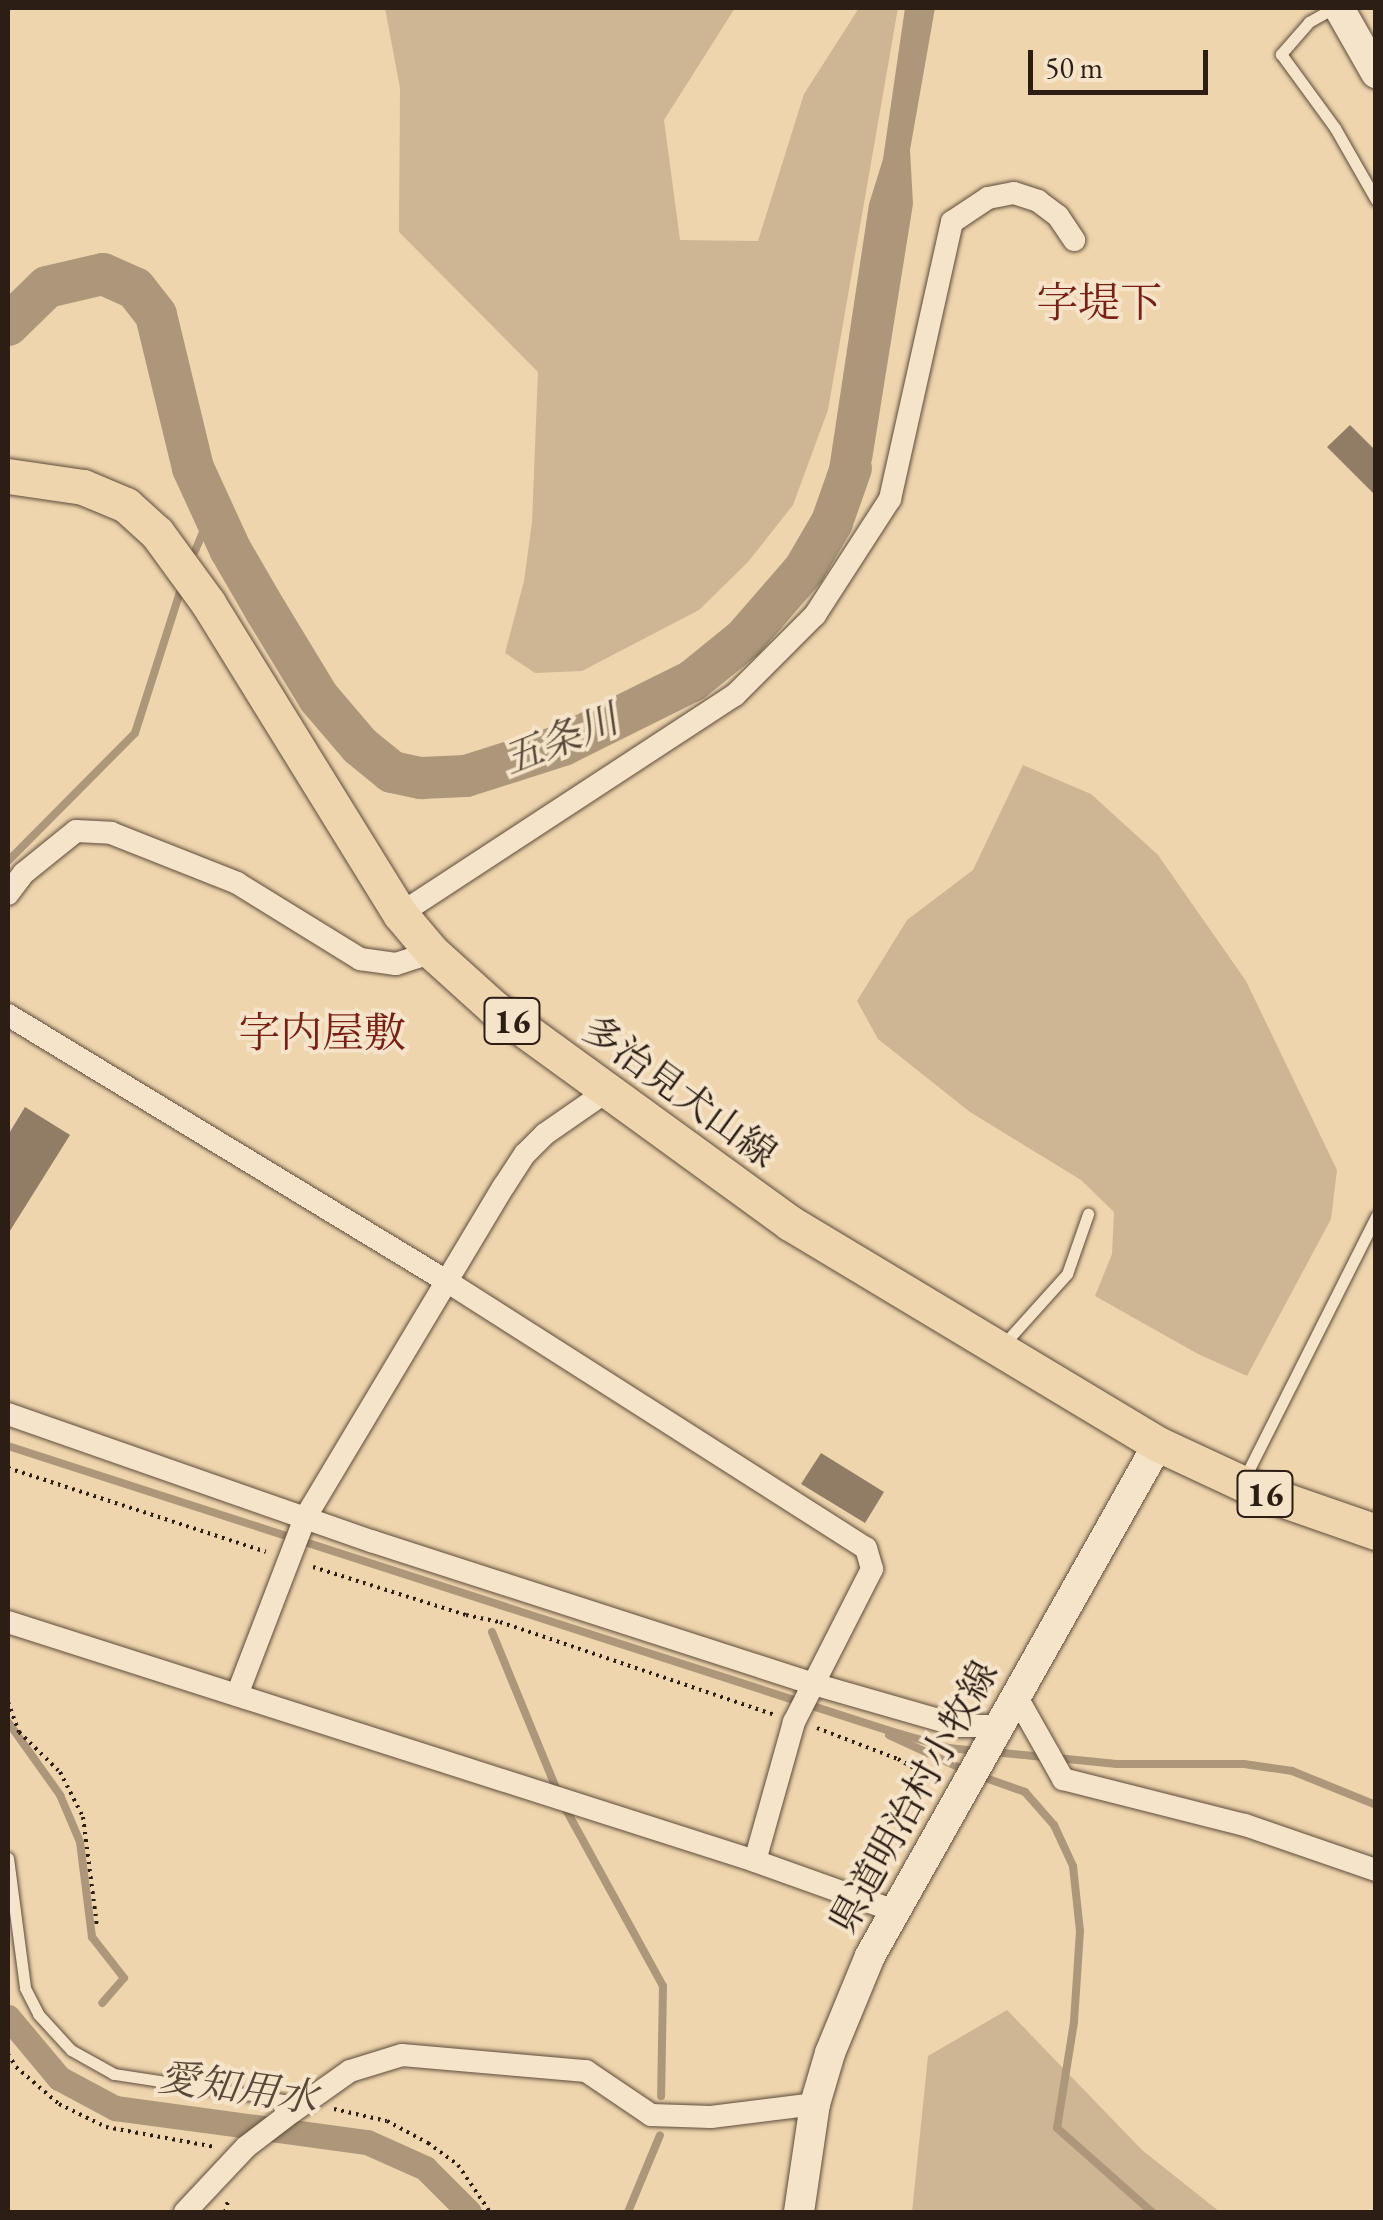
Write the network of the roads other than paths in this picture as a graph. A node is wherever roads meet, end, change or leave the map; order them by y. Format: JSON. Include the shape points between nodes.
{"nodes":[{"id":1,"x":1337,"y":8,"type":"edge"},
{"id":2,"x":1376,"y":73,"type":"edge"},
{"id":3,"x":1376,"y":200,"type":"edge"},
{"id":4,"x":1074,"y":240,"type":"dead end"},
{"id":5,"x":8,"y":476,"type":"edge"},
{"id":6,"x":8,"y":894,"type":"edge"},
{"id":7,"x":400,"y":914,"type":"junction"},
{"id":8,"x":432,"y":952,"type":"junction"},
{"id":9,"x":8,"y":1015,"type":"edge"},
{"id":10,"x":608,"y":1090,"type":"junction"},
{"id":11,"x":1088,"y":1214,"type":"dead end"},
{"id":12,"x":1376,"y":1216,"type":"edge"},
{"id":13,"x":448,"y":1282,"type":"junction"},
{"id":14,"x":1000,"y":1348,"type":"junction"},
{"id":15,"x":8,"y":1414,"type":"edge"},
{"id":16,"x":1158,"y":1444,"type":"junction"},
{"id":17,"x":1242,"y":1483,"type":"junction"},
{"id":18,"x":304,"y":1521,"type":"junction"},
{"id":19,"x":1376,"y":1532,"type":"edge"},
{"id":20,"x":8,"y":1622,"type":"edge"},
{"id":21,"x":809,"y":1685,"type":"junction"},
{"id":22,"x":1015,"y":1694,"type":"junction"},
{"id":23,"x":237,"y":1695,"type":"junction"},
{"id":24,"x":996,"y":1731,"type":"junction"},
{"id":25,"x":8,"y":1858,"type":"edge"},
{"id":26,"x":755,"y":1861,"type":"junction"},
{"id":27,"x":1376,"y":1870,"type":"edge"},
{"id":28,"x":895,"y":1911,"type":"junction"},
{"id":29,"x":816,"y":2104,"type":"junction"},
{"id":30,"x":298,"y":2108,"type":"junction"},
{"id":31,"x":186,"y":2212,"type":"edge"},
{"id":32,"x":799,"y":2212,"type":"edge"}],
"edges":[{"from":1,"to":2,"type":"main road"},
{"from":1,"to":3,"type":"lane","via":[[1309,22],[1281,54]]},
{"from":4,"to":7,"type":"street","via":[[1058,216],[1014,193],[988,198],[952,222],[890,500],[815,614],[734,695]]},
{"from":5,"to":7,"type":"main road","name":"多治見犬山線","number":"16","via":[[83,487],[126,505],[157,533],[208,602]]},
{"from":6,"to":8,"type":"street","via":[[76,830],[110,833],[237,883],[360,958],[396,964]]},
{"from":7,"to":8,"type":"main road","name":"多治見犬山線","number":"16"},
{"from":8,"to":10,"type":"main road","name":"多治見犬山線","number":"16","via":[[494,1008]]},
{"from":9,"to":13,"type":"street"},
{"from":10,"to":13,"type":"street","via":[[525,1154]]},
{"from":10,"to":14,"type":"main road","name":"多治見犬山線","number":"16","via":[[790,1223]]},
{"from":11,"to":14,"type":"lane","via":[[1066,1274]]},
{"from":12,"to":17,"type":"lane"},
{"from":13,"to":18,"type":"street"},
{"from":13,"to":21,"type":"street","via":[[866,1548],[872,1569]]},
{"from":14,"to":16,"type":"main road","name":"多治見犬山線","number":"16"},
{"from":15,"to":18,"type":"street"},
{"from":16,"to":17,"type":"main road","name":"多治見犬山線","number":"16"},
{"from":16,"to":22,"type":"main road","name":"県道明治村小牧線"},
{"from":17,"to":19,"type":"main road","name":"多治見犬山線","number":"16"},
{"from":18,"to":21,"type":"street"},
{"from":18,"to":23,"type":"street"},
{"from":20,"to":23,"type":"street"},
{"from":21,"to":24,"type":"street"},
{"from":21,"to":26,"type":"street"},
{"from":22,"to":24,"type":"main road","name":"県道明治村小牧線"},
{"from":22,"to":27,"type":"street","via":[[1063,1779],[1246,1825]]},
{"from":23,"to":26,"type":"street"},
{"from":24,"to":28,"type":"main road","name":"県道明治村小牧線"},
{"from":25,"to":30,"type":"lane","via":[[26,1988],[38,2014],[71,2050],[114,2074]]},
{"from":26,"to":28,"type":"street"},
{"from":28,"to":29,"type":"main road","name":"県道明治村小牧線","via":[[850,2002]]},
{"from":29,"to":30,"type":"street","via":[[711,2117],[651,2115],[586,2071],[402,2055],[350,2071]]},
{"from":29,"to":32,"type":"main road","name":"県道明治村小牧線"},
{"from":30,"to":31,"type":"street","via":[[242,2152]]}]}
